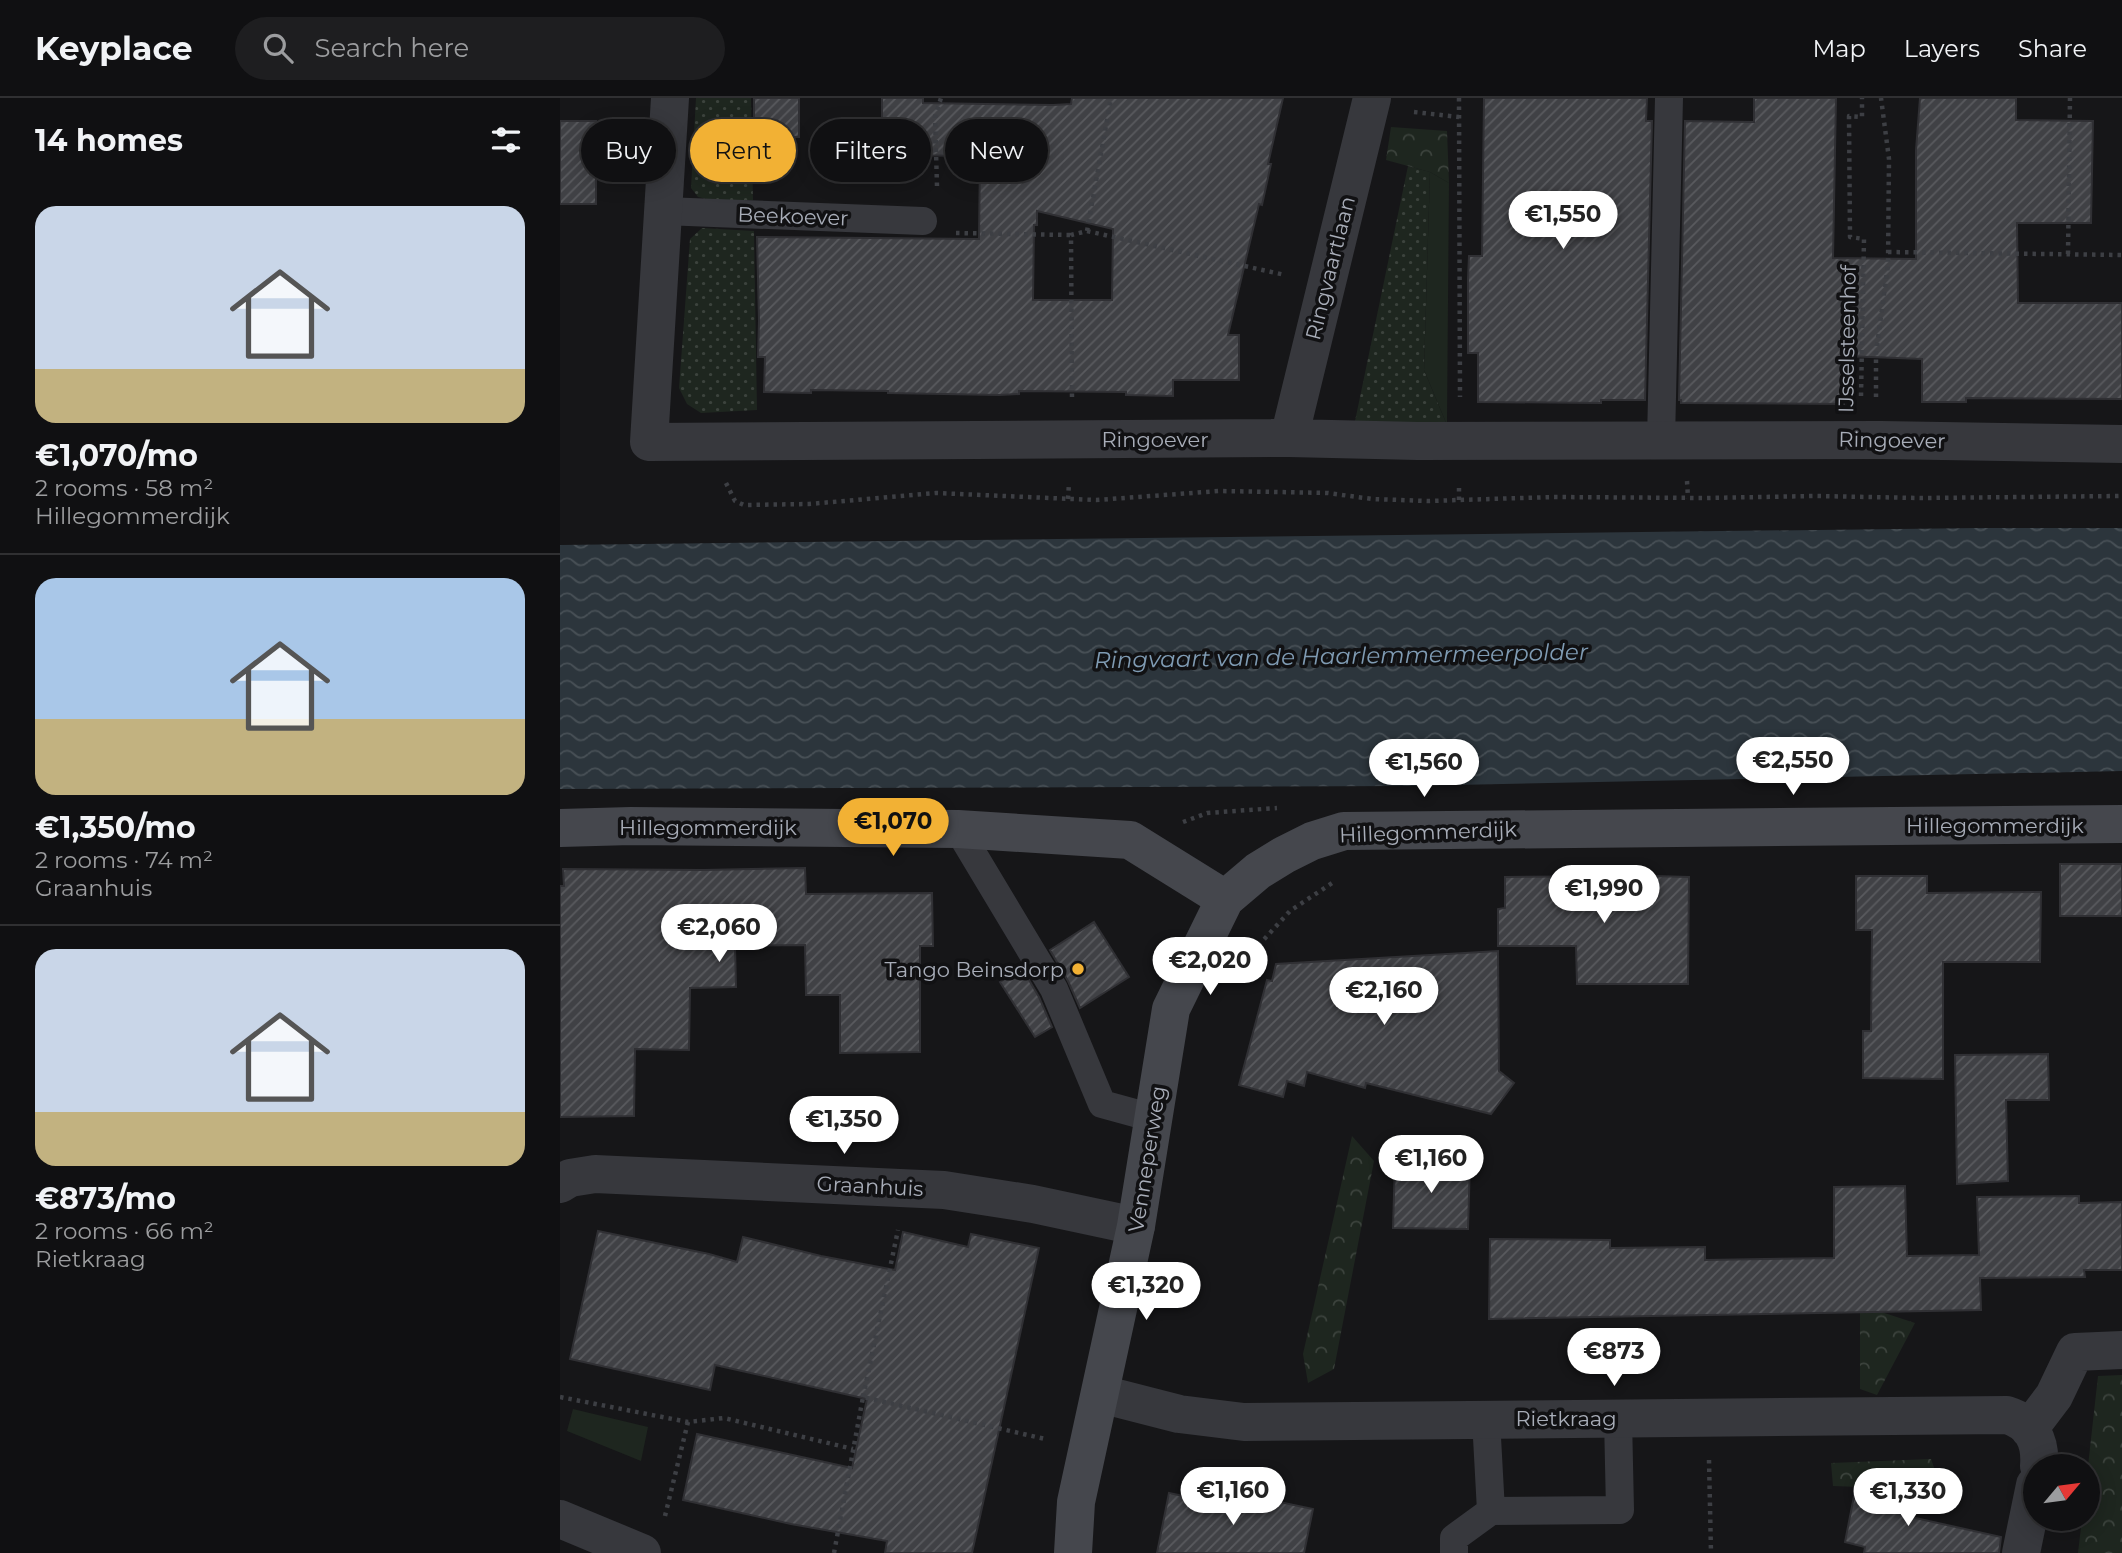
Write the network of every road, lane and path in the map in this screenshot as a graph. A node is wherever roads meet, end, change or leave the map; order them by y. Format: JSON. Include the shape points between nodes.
{"nodes":[{"id":1,"x":670,"y":98,"type":"edge"},
{"id":2,"x":941,"y":98,"type":"edge"},
{"id":3,"x":1111,"y":98,"type":"edge"},
{"id":4,"x":1372,"y":98,"type":"edge"},
{"id":5,"x":1459,"y":98,"type":"edge"},
{"id":6,"x":1669,"y":98,"type":"edge"},
{"id":7,"x":1862,"y":98,"type":"edge"},
{"id":8,"x":1881,"y":98,"type":"edge"},
{"id":9,"x":2070,"y":98,"type":"edge"},
{"id":10,"x":938,"y":195,"type":"dead end"},
{"id":11,"x":663,"y":211,"type":"junction"},
{"id":12,"x":923,"y":221,"type":"dead end"},
{"id":13,"x":1087,"y":231,"type":"junction"},
{"id":14,"x":952,"y":233,"type":"dead end"},
{"id":15,"x":1071,"y":235,"type":"junction"},
{"id":16,"x":1888,"y":252,"type":"junction"},
{"id":17,"x":2068,"y":254,"type":"junction"},
{"id":18,"x":2122,"y":255,"type":"edge"},
{"id":19,"x":1326,"y":285,"type":"junction"},
{"id":20,"x":1289,"y":438,"type":"junction"},
{"id":21,"x":1072,"y":439,"type":"junction"},
{"id":22,"x":1661,"y":440,"type":"junction"},
{"id":23,"x":1871,"y":440,"type":"junction"},
{"id":24,"x":725,"y":441,"type":"junction"},
{"id":25,"x":1461,"y":441,"type":"junction"},
{"id":26,"x":2122,"y":444,"type":"edge"},
{"id":27,"x":2122,"y":496,"type":"edge"},
{"id":28,"x":1459,"y":500,"type":"junction"},
{"id":29,"x":2122,"y":824,"type":"edge"},
{"id":30,"x":560,"y":828,"type":"edge"},
{"id":31,"x":958,"y":829,"type":"junction"},
{"id":32,"x":1336,"y":880,"type":"dead end"},
{"id":33,"x":1226,"y":899,"type":"junction"},
{"id":34,"x":1239,"y":969,"type":"dead end"},
{"id":35,"x":1153,"y":1118,"type":"junction"},
{"id":36,"x":560,"y":1184,"type":"edge"},
{"id":37,"x":907,"y":1188,"type":"junction"},
{"id":38,"x":1136,"y":1226,"type":"junction"},
{"id":39,"x":2122,"y":1350,"type":"edge"},
{"id":40,"x":1101,"y":1394,"type":"junction"},
{"id":41,"x":560,"y":1397,"type":"edge"},
{"id":42,"x":863,"y":1397,"type":"junction"},
{"id":43,"x":1618,"y":1418,"type":"junction"},
{"id":44,"x":1708,"y":1418,"type":"junction"},
{"id":45,"x":1486,"y":1419,"type":"junction"},
{"id":46,"x":688,"y":1422,"type":"junction"},
{"id":47,"x":2029,"y":1429,"type":"junction"},
{"id":48,"x":853,"y":1450,"type":"junction"},
{"id":49,"x":1088,"y":1450,"type":"junction"},
{"id":50,"x":2039,"y":1454,"type":"edge"},
{"id":51,"x":1491,"y":1511,"type":"junction"},
{"id":52,"x":560,"y":1519,"type":"edge"},
{"id":53,"x":2026,"y":1531,"type":"edge"},
{"id":54,"x":652,"y":1540,"type":"edge"},
{"id":55,"x":834,"y":1553,"type":"edge"},
{"id":56,"x":1073,"y":1553,"type":"edge"},
{"id":57,"x":1454,"y":1553,"type":"edge"},
{"id":58,"x":1711,"y":1553,"type":"edge"},
{"id":59,"x":2021,"y":1553,"type":"edge"}],
"edges":[{"from":1,"to":11,"type":"street"},
{"from":2,"to":10,"type":"path","via":[[935,117]]},
{"from":3,"to":13,"type":"path"},
{"from":4,"to":19,"type":"street","name":"Ringvaartlaan"},
{"from":5,"to":25,"type":"path"},
{"from":6,"to":22,"type":"lane"},
{"from":7,"to":23,"type":"path","name":"IJsselsteenhof","via":[[1862,117],[1849,116],[1850,237],[1864,239]]},
{"from":8,"to":16,"type":"path","via":[[1889,159]]},
{"from":9,"to":17,"type":"path"},
{"from":11,"to":12,"type":"lane","name":"Beekoever"},
{"from":11,"to":24,"type":"street","name":"Ringoever","via":[[649,442]]},
{"from":13,"to":15,"type":"path"},
{"from":13,"to":19,"type":"path"},
{"from":14,"to":15,"type":"path"},
{"from":15,"to":21,"type":"path"},
{"from":16,"to":17,"type":"path"},
{"from":16,"to":23,"type":"path"},
{"from":17,"to":18,"type":"path"},
{"from":19,"to":20,"type":"street","name":"Ringvaartlaan"},
{"from":20,"to":21,"type":"street","name":"Ringoever"},
{"from":20,"to":25,"type":"street","name":"Ringoever"},
{"from":21,"to":24,"type":"street","name":"Ringoever"},
{"from":22,"to":23,"type":"street","name":"Ringoever"},
{"from":22,"to":25,"type":"street","name":"Ringoever"},
{"from":23,"to":26,"type":"street","name":"Ringoever"},
{"from":24,"to":28,"type":"path","via":[[722,464],[726,486],[744,505],[936,493],[1096,500],[1219,491]]},
{"from":25,"to":28,"type":"path"},
{"from":27,"to":28,"type":"path"},
{"from":29,"to":33,"type":"street","name":"Hillegommerdijk","via":[[1344,831],[1284,855]]},
{"from":30,"to":31,"type":"street","name":"Hillegommerdijk"},
{"from":31,"to":33,"type":"street","name":"Hillegommerdijk","via":[[1130,840]]},
{"from":31,"to":35,"type":"lane","via":[[1054,989],[1102,1104]]},
{"from":32,"to":34,"type":"path","via":[[1290,911]]},
{"from":33,"to":35,"type":"street","name":"Venneperweg","via":[[1171,1009]]},
{"from":35,"to":38,"type":"street","name":"Venneperweg"},
{"from":36,"to":37,"type":"street","name":"Graanhuis","via":[[595,1174]]},
{"from":37,"to":38,"type":"street","name":"Graanhuis","via":[[1034,1204]]},
{"from":37,"to":42,"type":"path"},
{"from":38,"to":40,"type":"street","name":"Venneperweg"},
{"from":39,"to":47,"type":"street","via":[[2075,1352],[2054,1396]]},
{"from":40,"to":45,"type":"street","name":"Rietkraag","via":[[1179,1414],[1244,1422]]},
{"from":40,"to":49,"type":"street","name":"Venneperweg"},
{"from":41,"to":46,"type":"path"},
{"from":42,"to":48,"type":"path"},
{"from":42,"to":49,"type":"path"},
{"from":43,"to":44,"type":"street","name":"Rietkraag"},
{"from":43,"to":45,"type":"street","name":"Rietkraag"},
{"from":43,"to":51,"type":"lane","via":[[1620,1510]]},
{"from":44,"to":47,"type":"street","name":"Rietkraag","via":[[2007,1415]]},
{"from":44,"to":58,"type":"path"},
{"from":45,"to":51,"type":"lane"},
{"from":46,"to":48,"type":"path","via":[[724,1418]]},
{"from":46,"to":54,"type":"path"},
{"from":47,"to":50,"type":"street"},
{"from":48,"to":55,"type":"path"},
{"from":49,"to":56,"type":"street","name":"Venneperweg","via":[[1076,1502]]},
{"from":51,"to":57,"type":"lane","via":[[1454,1538]]},
{"from":52,"to":54,"type":"street"},
{"from":53,"to":59,"type":"street"}]}
